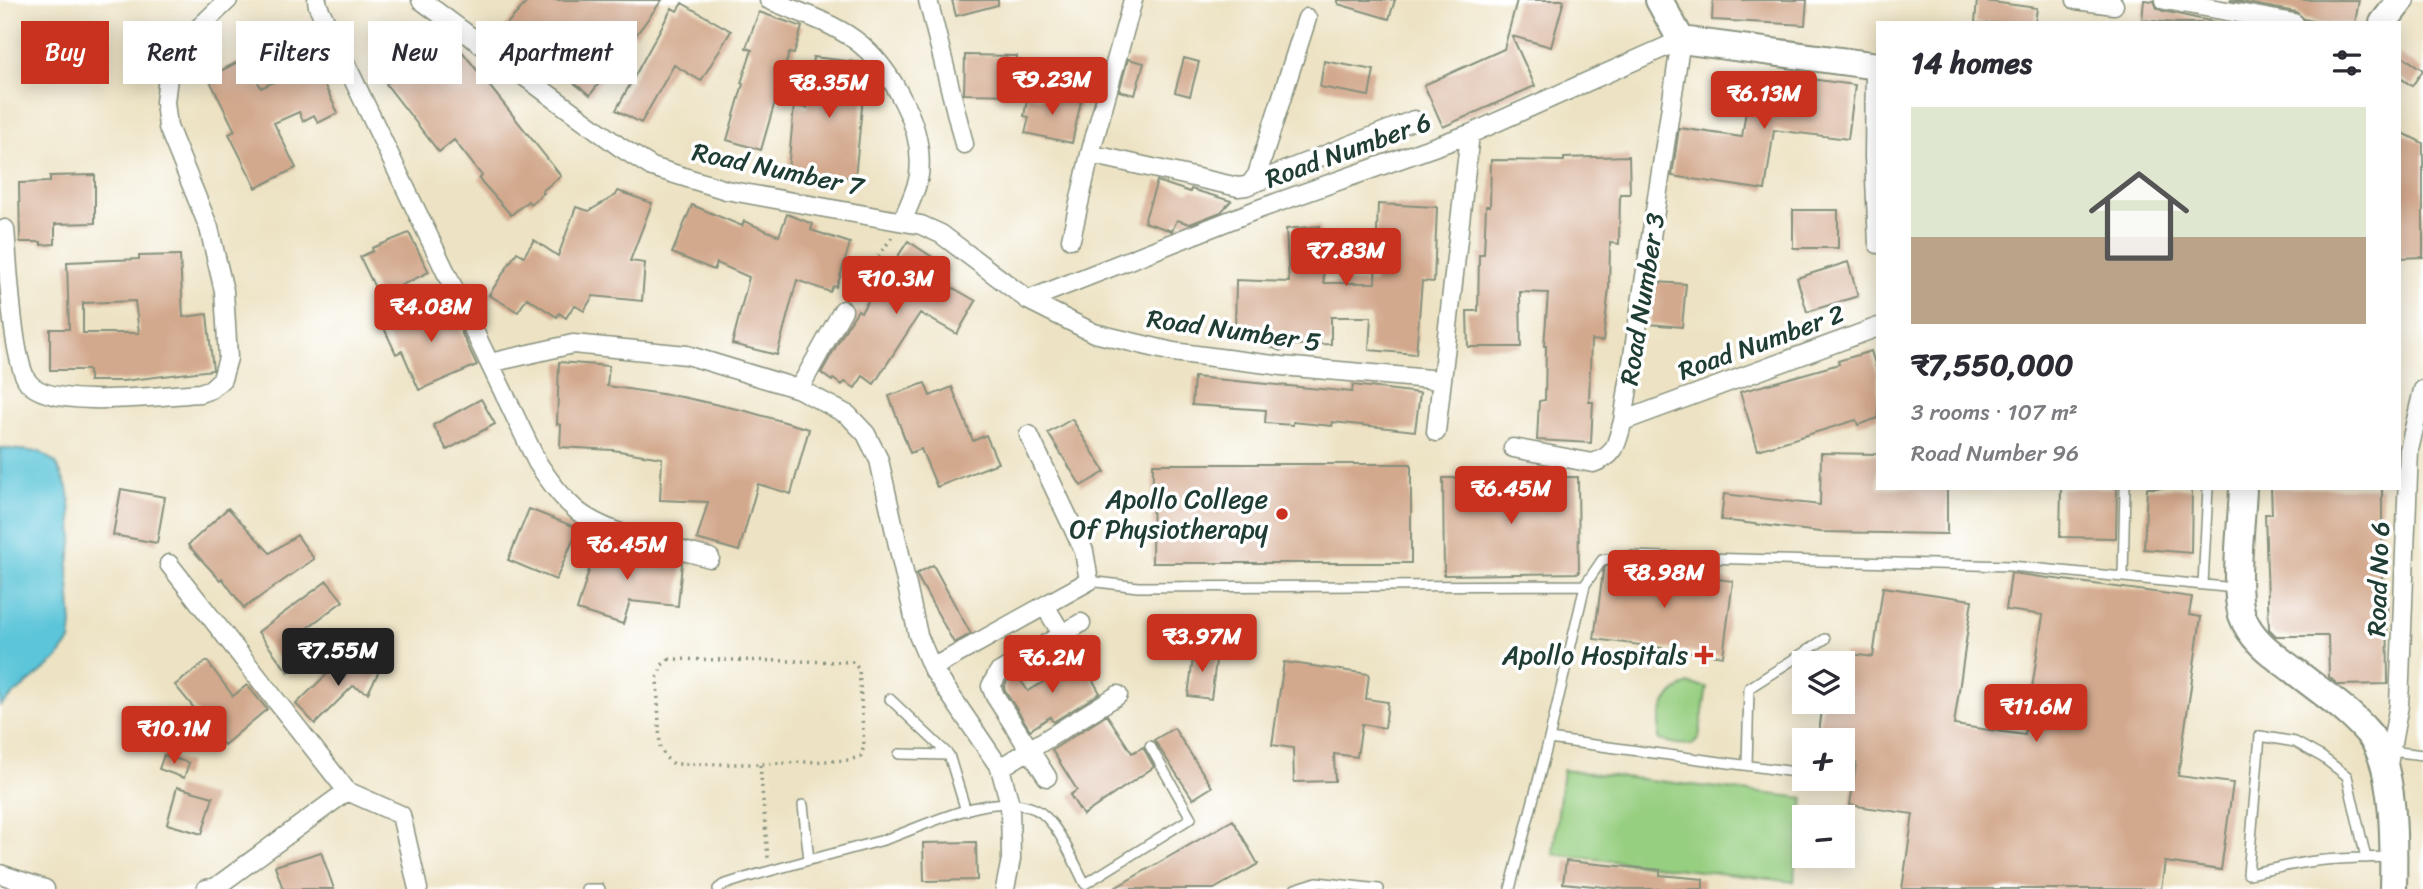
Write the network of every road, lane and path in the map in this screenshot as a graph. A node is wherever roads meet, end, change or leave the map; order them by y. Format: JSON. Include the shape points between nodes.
{"nodes":[{"id":1,"x":228,"y":0,"type":"edge"},
{"id":2,"x":317,"y":0,"type":"edge"},
{"id":3,"x":421,"y":0,"type":"edge"},
{"id":4,"x":769,"y":0,"type":"edge"},
{"id":5,"x":928,"y":0,"type":"edge"},
{"id":6,"x":1133,"y":0,"type":"edge"},
{"id":7,"x":1660,"y":0,"type":"edge"},
{"id":8,"x":2076,"y":0,"type":"edge"},
{"id":9,"x":2165,"y":0,"type":"edge"},
{"id":10,"x":2114,"y":9,"type":"edge"},
{"id":11,"x":1307,"y":19,"type":"dead end"},
{"id":12,"x":2283,"y":21,"type":"edge"},
{"id":13,"x":1681,"y":40,"type":"junction"},
{"id":14,"x":1876,"y":66,"type":"edge"},
{"id":15,"x":1414,"y":120,"type":"dead end"},
{"id":16,"x":1470,"y":134,"type":"junction"},
{"id":17,"x":964,"y":144,"type":"dead end"},
{"id":18,"x":1090,"y":154,"type":"junction"},
{"id":19,"x":1251,"y":183,"type":"junction"},
{"id":20,"x":1876,"y":200,"type":"edge"},
{"id":21,"x":903,"y":220,"type":"junction"},
{"id":22,"x":5,"y":229,"type":"dead end"},
{"id":23,"x":1071,"y":239,"type":"dead end"},
{"id":24,"x":1028,"y":300,"type":"junction"},
{"id":25,"x":0,"y":306,"type":"edge"},
{"id":26,"x":843,"y":310,"type":"joint"},
{"id":27,"x":14,"y":318,"type":"junction"},
{"id":28,"x":1876,"y":328,"type":"edge"},
{"id":29,"x":490,"y":363,"type":"junction"},
{"id":30,"x":1441,"y":380,"type":"junction"},
{"id":31,"x":799,"y":389,"type":"junction"},
{"id":32,"x":2423,"y":390,"type":"edge"},
{"id":33,"x":1623,"y":421,"type":"junction"},
{"id":34,"x":1436,"y":432,"type":"dead end"},
{"id":35,"x":1029,"y":435,"type":"dead end"},
{"id":36,"x":1513,"y":448,"type":"dead end"},
{"id":37,"x":2416,"y":449,"type":"edge"},
{"id":38,"x":2125,"y":490,"type":"edge"},
{"id":39,"x":2208,"y":490,"type":"edge"},
{"id":40,"x":2244,"y":490,"type":"edge"},
{"id":41,"x":710,"y":558,"type":"dead end"},
{"id":42,"x":169,"y":564,"type":"dead end"},
{"id":43,"x":2123,"y":576,"type":"junction"},
{"id":44,"x":1089,"y":581,"type":"junction"},
{"id":45,"x":1585,"y":585,"type":"junction"},
{"id":46,"x":2203,"y":585,"type":"junction"},
{"id":47,"x":2238,"y":589,"type":"junction"},
{"id":48,"x":1045,"y":606,"type":"junction"},
{"id":49,"x":1081,"y":623,"type":"dead end"},
{"id":50,"x":1062,"y":635,"type":"junction"},
{"id":51,"x":1825,"y":639,"type":"dead end"},
{"id":52,"x":932,"y":668,"type":"junction"},
{"id":53,"x":1118,"y":695,"type":"dead end"},
{"id":54,"x":890,"y":699,"type":"dead end"},
{"id":55,"x":1549,"y":739,"type":"junction"},
{"id":56,"x":1150,"y":746,"type":"dead end"},
{"id":57,"x":1029,"y":750,"type":"junction"},
{"id":58,"x":899,"y":754,"type":"dead end"},
{"id":59,"x":949,"y":755,"type":"junction"},
{"id":60,"x":2423,"y":755,"type":"edge"},
{"id":61,"x":2389,"y":761,"type":"junction"},
{"id":62,"x":760,"y":764,"type":"junction"},
{"id":63,"x":1747,"y":765,"type":"junction"},
{"id":64,"x":1000,"y":768,"type":"junction"},
{"id":65,"x":1792,"y":772,"type":"edge"},
{"id":66,"x":1046,"y":777,"type":"dead end"},
{"id":67,"x":347,"y":791,"type":"junction"},
{"id":68,"x":1010,"y":804,"type":"junction"},
{"id":69,"x":803,"y":805,"type":"dead end"},
{"id":70,"x":966,"y":811,"type":"junction"},
{"id":71,"x":2394,"y":857,"type":"junction"},
{"id":72,"x":2366,"y":858,"type":"junction"},
{"id":73,"x":809,"y":860,"type":"junction"},
{"id":74,"x":769,"y":871,"type":"junction"},
{"id":75,"x":0,"y":874,"type":"edge"},
{"id":76,"x":45,"y":889,"type":"edge"},
{"id":77,"x":206,"y":889,"type":"edge"},
{"id":78,"x":418,"y":889,"type":"edge"},
{"id":79,"x":586,"y":889,"type":"edge"},
{"id":80,"x":600,"y":889,"type":"edge"},
{"id":81,"x":718,"y":889,"type":"edge"},
{"id":82,"x":1005,"y":889,"type":"edge"},
{"id":83,"x":1295,"y":889,"type":"edge"},
{"id":84,"x":1379,"y":889,"type":"edge"},
{"id":85,"x":1510,"y":889,"type":"edge"},
{"id":86,"x":2393,"y":889,"type":"edge"}],
"edges":[{"from":1,"to":27,"type":"street","via":[[186,40],[169,69],[165,102],[168,127],[209,228],[224,291],[228,358],[222,379],[200,393],[72,400],[51,397],[27,381],[18,360]]},
{"from":2,"to":29,"type":"street"},
{"from":3,"to":21,"type":"street","name":"Road Number 7","via":[[652,167],[726,190]]},
{"from":4,"to":21,"type":"street","via":[[855,38],[886,69],[920,143],[919,178]]},
{"from":5,"to":17,"type":"street"},
{"from":6,"to":18,"type":"street"},
{"from":7,"to":13,"type":"street"},
{"from":8,"to":10,"type":"street"},
{"from":9,"to":12,"type":"street"},
{"from":11,"to":19,"type":"street"},
{"from":13,"to":14,"type":"street"},
{"from":13,"to":16,"type":"street","name":"Road Number 6"},
{"from":13,"to":33,"type":"street","name":"Road Number 3"},
{"from":14,"to":20,"type":"street"},
{"from":15,"to":19,"type":"street"},
{"from":16,"to":24,"type":"street","name":"Road Number 6"},
{"from":16,"to":30,"type":"street"},
{"from":18,"to":19,"type":"street","via":[[1238,187]]},
{"from":18,"to":23,"type":"street"},
{"from":21,"to":24,"type":"street","name":"Road Number 7","via":[[941,234]]},
{"from":21,"to":26,"type":"path"},
{"from":22,"to":27,"type":"street"},
{"from":24,"to":30,"type":"street","name":"Road Number 5","via":[[1094,333],[1173,352]]},
{"from":25,"to":27,"type":"street"},
{"from":26,"to":31,"type":"street"},
{"from":28,"to":33,"type":"street","name":"Road Number 2"},
{"from":29,"to":31,"type":"street","via":[[573,344],[687,355]]},
{"from":29,"to":41,"type":"street","via":[[537,462],[576,510],[608,528]]},
{"from":30,"to":34,"type":"street"},
{"from":31,"to":52,"type":"street","via":[[848,415],[866,434],[878,460],[918,635]]},
{"from":32,"to":37,"type":"street","name":"Road No 6"},
{"from":33,"to":36,"type":"street","name":"Road Number 3","via":[[1614,452],[1593,463]]},
{"from":35,"to":44,"type":"street","via":[[1084,551]]},
{"from":37,"to":61,"type":"street","name":"Road No 6","via":[[2399,705]]},
{"from":38,"to":43,"type":"lane"},
{"from":39,"to":46,"type":"lane"},
{"from":40,"to":47,"type":"street"},
{"from":42,"to":67,"type":"street"},
{"from":43,"to":45,"type":"lane","via":[[2011,566],[1628,556],[1602,560]]},
{"from":43,"to":46,"type":"lane"},
{"from":44,"to":45,"type":"lane","via":[[1138,587]]},
{"from":44,"to":48,"type":"street"},
{"from":45,"to":55,"type":"lane"},
{"from":46,"to":47,"type":"lane"},
{"from":47,"to":61,"type":"street","via":[[2242,617],[2261,645],[2344,710]]},
{"from":48,"to":50,"type":"street"},
{"from":48,"to":52,"type":"street"},
{"from":49,"to":50,"type":"street"},
{"from":50,"to":57,"type":"street","via":[[998,673],[993,681],[995,696]]},
{"from":51,"to":63,"type":"lane","via":[[1749,688]]},
{"from":52,"to":64,"type":"street"},
{"from":53,"to":57,"type":"street"},
{"from":54,"to":59,"type":"lane"},
{"from":55,"to":63,"type":"lane"},
{"from":55,"to":85,"type":"lane"},
{"from":56,"to":68,"type":"lane","via":[[1191,818],[1085,884],[1056,828],[1036,809]]},
{"from":57,"to":64,"type":"street"},
{"from":57,"to":66,"type":"street"},
{"from":58,"to":59,"type":"lane"},
{"from":59,"to":70,"type":"lane"},
{"from":60,"to":61,"type":"lane"},
{"from":61,"to":71,"type":"street"},
{"from":62,"to":62,"type":"path","via":[[674,764],[666,758],[660,747],[657,678],[669,659],[839,661],[852,662],[859,669],[861,756]]},
{"from":62,"to":74,"type":"path"},
{"from":63,"to":65,"type":"lane"},
{"from":64,"to":68,"type":"street"},
{"from":67,"to":77,"type":"street","via":[[216,887]]},
{"from":67,"to":78,"type":"street","via":[[401,815]]},
{"from":68,"to":70,"type":"lane"},
{"from":68,"to":82,"type":"street","via":[[1011,859]]},
{"from":69,"to":73,"type":"lane"},
{"from":70,"to":73,"type":"lane"},
{"from":71,"to":72,"type":"lane"},
{"from":71,"to":86,"type":"street"},
{"from":72,"to":72,"type":"lane","via":[[2310,862],[2248,874],[2260,736],[2295,742],[2347,776]]},
{"from":73,"to":74,"type":"lane"},
{"from":74,"to":81,"type":"lane"},
{"from":75,"to":76,"type":"street"},
{"from":79,"to":80,"type":"lane"},
{"from":83,"to":84,"type":"lane","via":[[1317,882]]}]}
